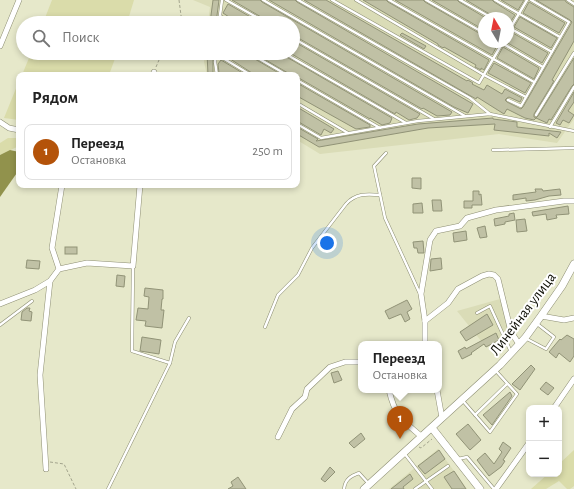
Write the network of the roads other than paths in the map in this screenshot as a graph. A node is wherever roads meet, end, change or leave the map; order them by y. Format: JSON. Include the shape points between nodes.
{"nodes":[{"id":1,"x":19,"y":0,"type":"edge"},
{"id":2,"x":222,"y":0,"type":"edge"},
{"id":3,"x":226,"y":0,"type":"edge"},
{"id":4,"x":263,"y":0,"type":"edge"},
{"id":5,"x":298,"y":0,"type":"edge"},
{"id":6,"x":332,"y":0,"type":"edge"},
{"id":7,"x":343,"y":0,"type":"edge"},
{"id":8,"x":356,"y":0,"type":"edge"},
{"id":9,"x":389,"y":0,"type":"edge"},
{"id":10,"x":426,"y":0,"type":"edge"},
{"id":11,"x":460,"y":0,"type":"edge"},
{"id":12,"x":495,"y":0,"type":"edge"},
{"id":13,"x":526,"y":0,"type":"edge"},
{"id":14,"x":531,"y":0,"type":"edge"},
{"id":15,"x":568,"y":0,"type":"edge"},
{"id":16,"x":341,"y":4,"type":"junction"},
{"id":17,"x":574,"y":4,"type":"edge"},
{"id":18,"x":481,"y":12,"type":"edge"},
{"id":19,"x":519,"y":14,"type":"junction"},
{"id":20,"x":220,"y":16,"type":"edge"},
{"id":21,"x":254,"y":16,"type":"edge"},
{"id":22,"x":291,"y":16,"type":"edge"},
{"id":23,"x":300,"y":21,"type":"edge"},
{"id":24,"x":514,"y":21,"type":"edge"},
{"id":25,"x":478,"y":30,"type":"edge"},
{"id":26,"x":514,"y":31,"type":"edge"},
{"id":27,"x":560,"y":37,"type":"junction"},
{"id":28,"x":300,"y":42,"type":"edge"},
{"id":29,"x":0,"y":46,"type":"edge"},
{"id":30,"x":498,"y":48,"type":"edge"},
{"id":31,"x":512,"y":48,"type":"edge"},
{"id":32,"x":552,"y":52,"type":"junction"},
{"id":33,"x":574,"y":53,"type":"edge"},
{"id":34,"x":493,"y":58,"type":"junction"},
{"id":35,"x":215,"y":60,"type":"edge"},
{"id":36,"x":226,"y":60,"type":"edge"},
{"id":37,"x":261,"y":60,"type":"edge"},
{"id":38,"x":296,"y":60,"type":"edge"},
{"id":39,"x":543,"y":66,"type":"junction"},
{"id":40,"x":217,"y":72,"type":"edge"},
{"id":41,"x":246,"y":72,"type":"edge"},
{"id":42,"x":282,"y":72,"type":"edge"},
{"id":43,"x":484,"y":75,"type":"junction"},
{"id":44,"x":300,"y":82,"type":"edge"},
{"id":45,"x":534,"y":82,"type":"junction"},
{"id":46,"x":574,"y":87,"type":"edge"},
{"id":47,"x":526,"y":97,"type":"junction"},
{"id":48,"x":508,"y":100,"type":"dead end"},
{"id":49,"x":300,"y":105,"type":"edge"},
{"id":50,"x":490,"y":114,"type":"junction"},
{"id":51,"x":536,"y":115,"type":"dead end"},
{"id":52,"x":466,"y":117,"type":"junction"},
{"id":53,"x":435,"y":120,"type":"junction"},
{"id":54,"x":0,"y":122,"type":"edge"},
{"id":55,"x":406,"y":123,"type":"junction"},
{"id":56,"x":300,"y":126,"type":"edge"},
{"id":57,"x":550,"y":127,"type":"junction"},
{"id":58,"x":380,"y":128,"type":"junction"},
{"id":59,"x":16,"y":129,"type":"edge"},
{"id":60,"x":574,"y":131,"type":"edge"},
{"id":61,"x":349,"y":134,"type":"junction"},
{"id":62,"x":574,"y":148,"type":"edge"},
{"id":63,"x":493,"y":150,"type":"dead end"},
{"id":64,"x":386,"y":153,"type":"dead end"},
{"id":65,"x":62,"y":188,"type":"edge"},
{"id":66,"x":140,"y":188,"type":"edge"},
{"id":67,"x":380,"y":195,"type":"junction"},
{"id":68,"x":574,"y":201,"type":"edge"},
{"id":69,"x":133,"y":266,"type":"junction"},
{"id":70,"x":573,"y":266,"type":"edge"},
{"id":71,"x":59,"y":269,"type":"junction"},
{"id":72,"x":50,"y":281,"type":"junction"},
{"id":73,"x":421,"y":294,"type":"junction"},
{"id":74,"x":32,"y":301,"type":"dead end"},
{"id":75,"x":0,"y":304,"type":"edge"},
{"id":76,"x":477,"y":313,"type":"dead end"},
{"id":77,"x":541,"y":316,"type":"junction"},
{"id":78,"x":189,"y":318,"type":"dead end"},
{"id":79,"x":574,"y":318,"type":"edge"},
{"id":80,"x":425,"y":321,"type":"junction"},
{"id":81,"x":536,"y":322,"type":"junction"},
{"id":82,"x":0,"y":325,"type":"edge"},
{"id":83,"x":265,"y":326,"type":"dead end"},
{"id":84,"x":524,"y":338,"type":"junction"},
{"id":85,"x":425,"y":341,"type":"edge"},
{"id":86,"x":519,"y":344,"type":"junction"},
{"id":87,"x":512,"y":353,"type":"junction"},
{"id":88,"x":358,"y":362,"type":"edge"},
{"id":89,"x":170,"y":363,"type":"junction"},
{"id":90,"x":495,"y":370,"type":"junction"},
{"id":91,"x":574,"y":379,"type":"edge"},
{"id":92,"x":507,"y":384,"type":"junction"},
{"id":93,"x":390,"y":393,"type":"edge"},
{"id":94,"x":438,"y":393,"type":"edge"},
{"id":95,"x":463,"y":401,"type":"junction"},
{"id":96,"x":556,"y":405,"type":"edge"},
{"id":97,"x":475,"y":415,"type":"junction"},
{"id":98,"x":442,"y":418,"type":"junction"},
{"id":99,"x":432,"y":428,"type":"junction"},
{"id":100,"x":278,"y":437,"type":"dead end"},
{"id":101,"x":422,"y":437,"type":"junction"},
{"id":102,"x":526,"y":447,"type":"edge"},
{"id":103,"x":404,"y":453,"type":"junction"},
{"id":104,"x":457,"y":460,"type":"junction"},
{"id":105,"x":448,"y":466,"type":"dead end"},
{"id":106,"x":46,"y":469,"type":"dead end"},
{"id":107,"x":426,"y":481,"type":"junction"},
{"id":108,"x":367,"y":486,"type":"edge"},
{"id":109,"x":108,"y":489,"type":"edge"},
{"id":110,"x":344,"y":489,"type":"edge"},
{"id":111,"x":415,"y":489,"type":"edge"},
{"id":112,"x":432,"y":489,"type":"edge"},
{"id":113,"x":480,"y":489,"type":"edge"},
{"id":114,"x":495,"y":489,"type":"edge"}],
"edges":[{"from":1,"to":29,"type":"street"},
{"from":2,"to":20,"type":"lane"},
{"from":3,"to":21,"type":"lane"},
{"from":4,"to":22,"type":"lane"},
{"from":5,"to":50,"type":"lane","via":[[470,98]]},
{"from":6,"to":16,"type":"lane"},
{"from":7,"to":16,"type":"lane"},
{"from":8,"to":43,"type":"lane"},
{"from":9,"to":34,"type":"lane"},
{"from":10,"to":25,"type":"lane"},
{"from":11,"to":18,"type":"lane"},
{"from":12,"to":19,"type":"lane"},
{"from":13,"to":19,"type":"lane"},
{"from":14,"to":27,"type":"lane","via":[[569,22]]},
{"from":15,"to":17,"type":"lane"},
{"from":16,"to":43,"type":"lane","via":[[479,83]]},
{"from":19,"to":24,"type":"lane"},
{"from":19,"to":27,"type":"lane"},
{"from":23,"to":52,"type":"lane"},
{"from":26,"to":32,"type":"lane"},
{"from":27,"to":32,"type":"lane"},
{"from":28,"to":53,"type":"lane"},
{"from":30,"to":34,"type":"lane"},
{"from":31,"to":39,"type":"lane"},
{"from":32,"to":39,"type":"lane"},
{"from":33,"to":51,"type":"lane"},
{"from":34,"to":43,"type":"lane"},
{"from":34,"to":45,"type":"lane"},
{"from":35,"to":40,"type":"lane"},
{"from":36,"to":41,"type":"lane"},
{"from":37,"to":42,"type":"lane"},
{"from":38,"to":55,"type":"lane"},
{"from":39,"to":45,"type":"lane"},
{"from":43,"to":47,"type":"lane"},
{"from":44,"to":58,"type":"lane"},
{"from":45,"to":47,"type":"lane"},
{"from":46,"to":57,"type":"lane"},
{"from":47,"to":48,"type":"lane","via":[[521,106]]},
{"from":49,"to":61,"type":"lane"},
{"from":50,"to":52,"type":"lane"},
{"from":50,"to":57,"type":"lane"},
{"from":52,"to":53,"type":"lane"},
{"from":53,"to":55,"type":"lane"},
{"from":54,"to":59,"type":"street"},
{"from":55,"to":58,"type":"lane"},
{"from":56,"to":61,"type":"lane","via":[[321,138]]},
{"from":57,"to":60,"type":"lane"},
{"from":58,"to":61,"type":"lane"},
{"from":62,"to":63,"type":"lane"},
{"from":64,"to":67,"type":"lane","via":[[374,166]]},
{"from":65,"to":71,"type":"street","via":[[52,248]]},
{"from":66,"to":69,"type":"street"},
{"from":67,"to":73,"type":"lane","via":[[384,218]]},
{"from":67,"to":83,"type":"lane","via":[[362,194],[346,204],[312,248],[298,274],[278,295]]},
{"from":68,"to":73,"type":"street","via":[[496,210],[467,218],[460,226],[436,231],[430,240]]},
{"from":69,"to":71,"type":"street","via":[[87,263]]},
{"from":69,"to":89,"type":"lane","via":[[132,351]]},
{"from":70,"to":77,"type":"street","name":"Линейная улица"},
{"from":71,"to":72,"type":"street"},
{"from":72,"to":75,"type":"street"},
{"from":72,"to":106,"type":"street","via":[[40,375]]},
{"from":73,"to":80,"type":"street"},
{"from":74,"to":82,"type":"lane"},
{"from":76,"to":87,"type":"lane","via":[[490,306]]},
{"from":77,"to":79,"type":"street","via":[[564,320]]},
{"from":77,"to":81,"type":"street","name":"Линейная улица"},
{"from":78,"to":89,"type":"lane","via":[[175,342]]},
{"from":80,"to":85,"type":"street"},
{"from":80,"to":86,"type":"street","via":[[448,302],[458,289],[482,276],[494,275],[498,279],[511,332]]},
{"from":81,"to":84,"type":"street","name":"Линейная улица"},
{"from":81,"to":84,"type":"lane","via":[[554,337],[546,349]]},
{"from":84,"to":86,"type":"street","name":"Линейная улица"},
{"from":86,"to":87,"type":"street","name":"Линейная улица"},
{"from":87,"to":90,"type":"street","name":"Линейная улица"},
{"from":88,"to":100,"type":"street","via":[[345,362],[330,368],[307,389],[305,397],[292,409]]},
{"from":89,"to":109,"type":"lane"},
{"from":90,"to":92,"type":"lane"},
{"from":90,"to":95,"type":"street","name":"Линейная улица"},
{"from":91,"to":96,"type":"street"},
{"from":92,"to":97,"type":"lane"},
{"from":92,"to":97,"type":"lane","via":[[517,394],[490,432]]},
{"from":93,"to":101,"type":"street","via":[[393,405],[402,420]]},
{"from":94,"to":98,"type":"street"},
{"from":95,"to":97,"type":"lane"},
{"from":95,"to":98,"type":"street","name":"Линейная улица"},
{"from":98,"to":99,"type":"street","name":"Линейная улица"},
{"from":99,"to":101,"type":"street","name":"Линейная улица"},
{"from":99,"to":104,"type":"street"},
{"from":101,"to":103,"type":"street","name":"Линейная улица"},
{"from":102,"to":114,"type":"street"},
{"from":103,"to":107,"type":"lane"},
{"from":103,"to":108,"type":"street","name":"Линейная улица"},
{"from":104,"to":113,"type":"street"},
{"from":104,"to":114,"type":"lane","via":[[467,456]]},
{"from":105,"to":107,"type":"lane"},
{"from":107,"to":111,"type":"lane"},
{"from":107,"to":112,"type":"lane"},
{"from":108,"to":110,"type":"lane","via":[[359,473],[344,483]]}]}
